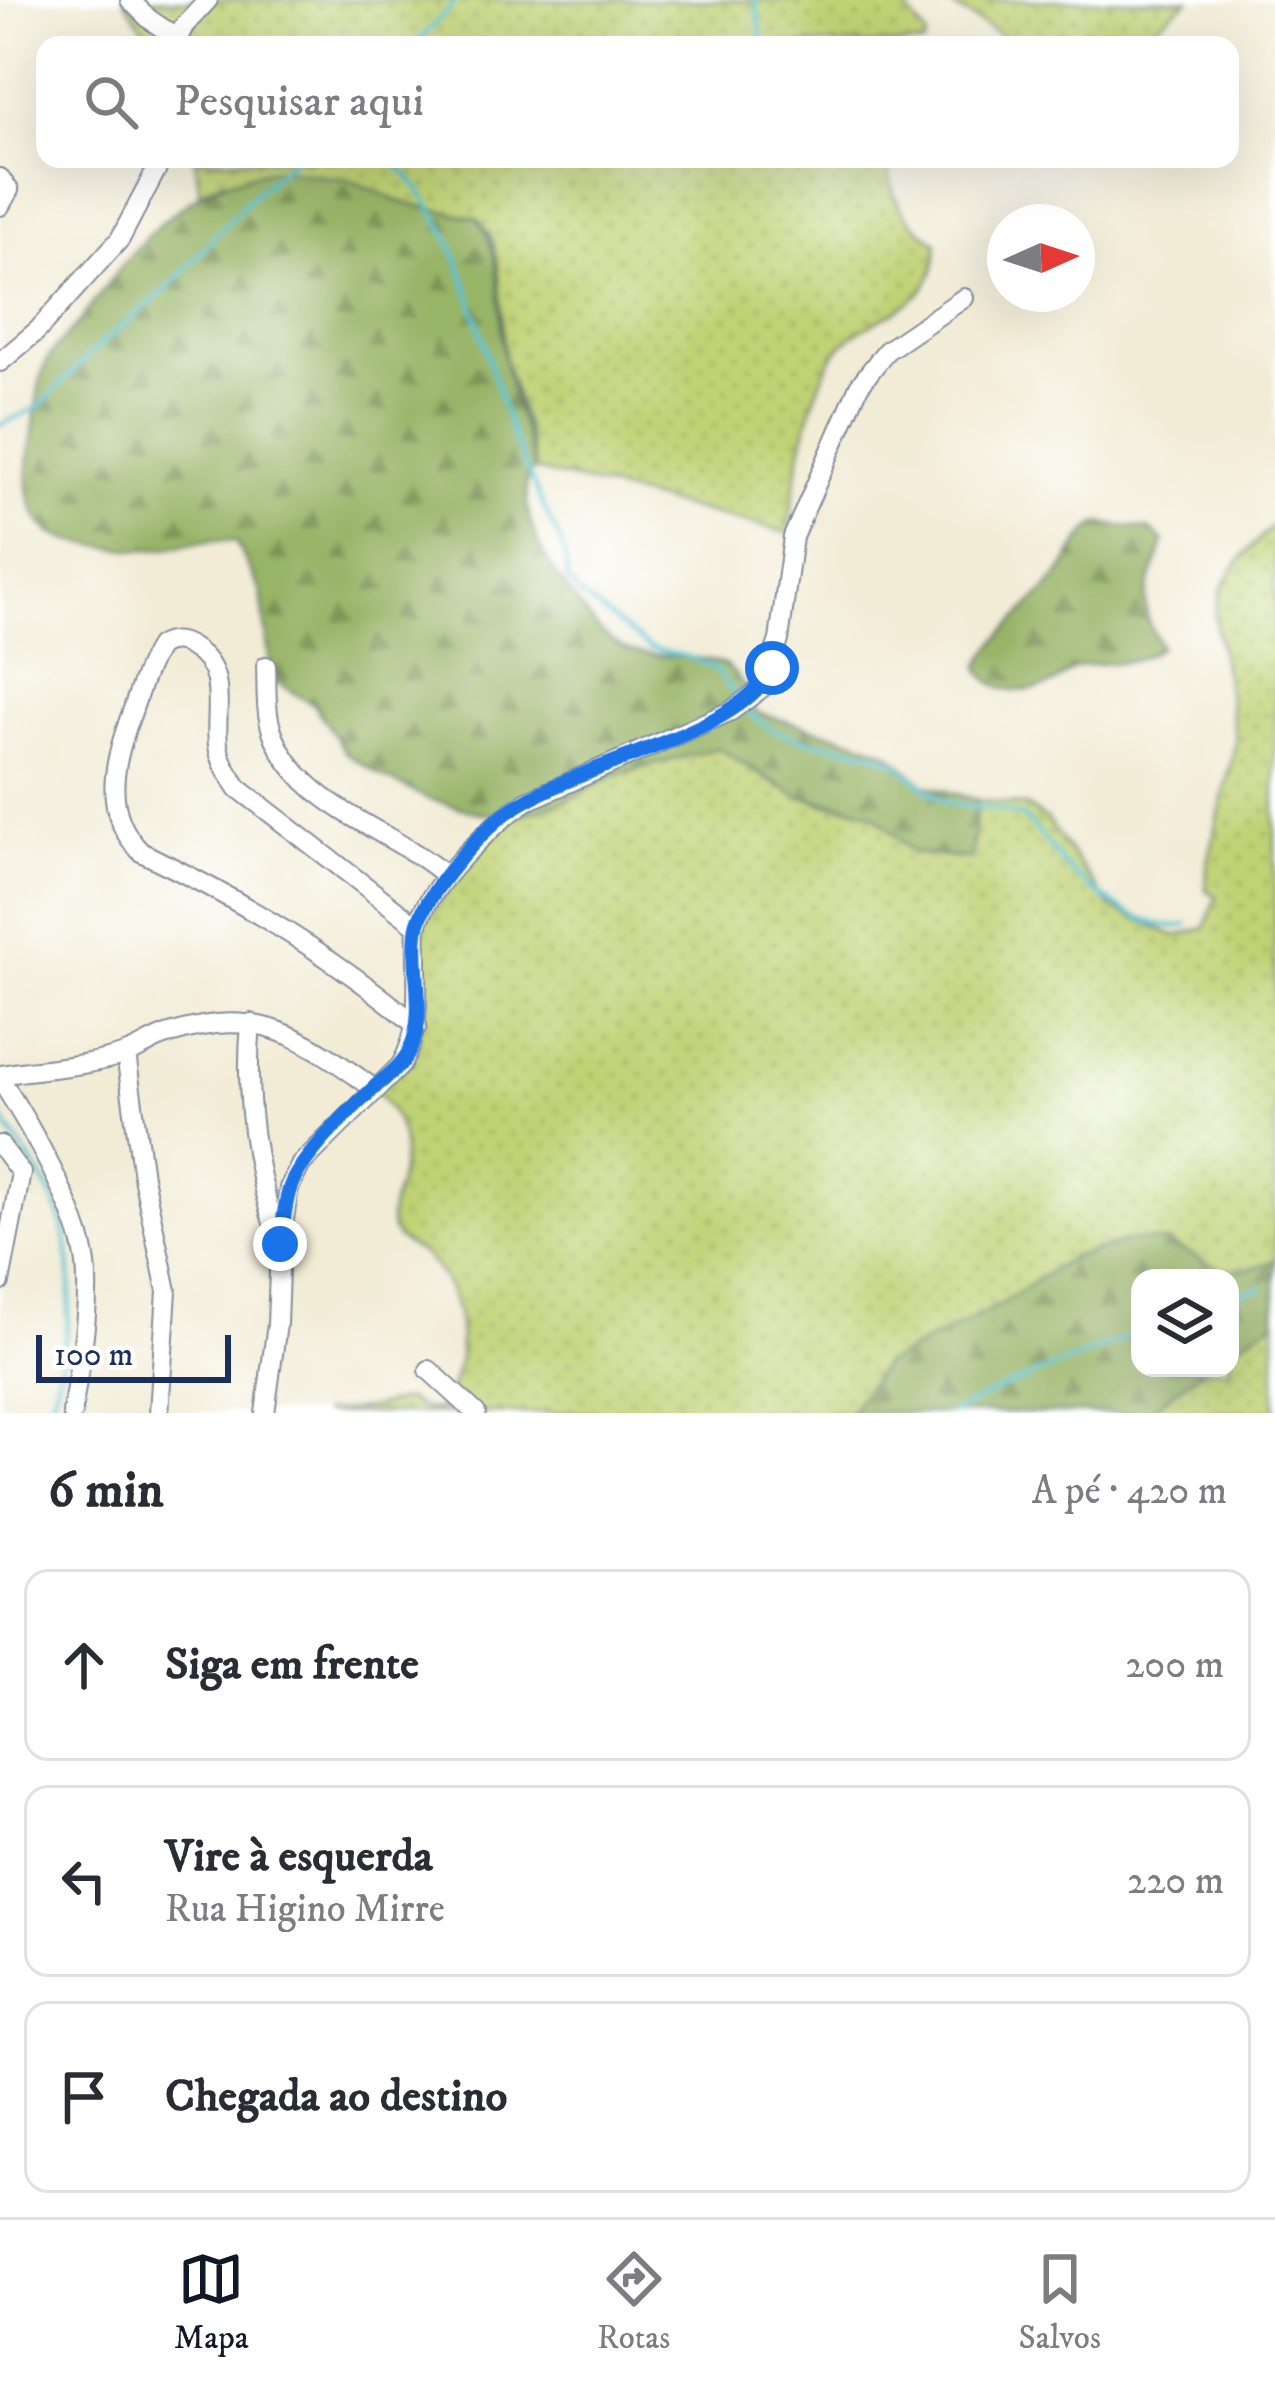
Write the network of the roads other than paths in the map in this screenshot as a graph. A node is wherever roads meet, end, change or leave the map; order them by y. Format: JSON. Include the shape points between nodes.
{"nodes":[{"id":1,"x":130,"y":0,"type":"edge"},
{"id":2,"x":208,"y":0,"type":"edge"},
{"id":3,"x":170,"y":36,"type":"edge"},
{"id":4,"x":180,"y":36,"type":"edge"},
{"id":5,"x":157,"y":168,"type":"edge"},
{"id":6,"x":0,"y":178,"type":"edge"},
{"id":7,"x":0,"y":206,"type":"edge"},
{"id":8,"x":964,"y":298,"type":"dead end"},
{"id":9,"x":0,"y":362,"type":"edge"},
{"id":10,"x":266,"y":666,"type":"dead end"},
{"id":11,"x":446,"y":876,"type":"junction"},
{"id":12,"x":417,"y":926,"type":"junction"},
{"id":13,"x":251,"y":1023,"type":"junction"},
{"id":14,"x":417,"y":1026,"type":"junction"},
{"id":15,"x":126,"y":1054,"type":"junction"},
{"id":16,"x":0,"y":1077,"type":"edge"},
{"id":17,"x":373,"y":1088,"type":"junction"},
{"id":18,"x":0,"y":1145,"type":"edge"},
{"id":19,"x":280,"y":1244,"type":"junction"},
{"id":20,"x":0,"y":1282,"type":"edge"},
{"id":21,"x":429,"y":1370,"type":"dead end"},
{"id":22,"x":72,"y":1413,"type":"edge"},
{"id":23,"x":159,"y":1413,"type":"edge"},
{"id":24,"x":265,"y":1413,"type":"edge"},
{"id":25,"x":476,"y":1413,"type":"edge"}],
"edges":[{"from":1,"to":3,"type":"street"},
{"from":2,"to":4,"type":"street"},
{"from":5,"to":9,"type":"street","via":[[120,239]]},
{"from":6,"to":7,"type":"street","via":[[9,190]]},
{"from":8,"to":11,"type":"street","via":[[886,351],[859,386],[794,537],[779,640],[763,687],[731,710],[527,801],[499,818]]},
{"from":10,"to":11,"type":"street","via":[[271,729],[284,757],[345,814]]},
{"from":11,"to":12,"type":"street"},
{"from":12,"to":14,"type":"street"},
{"from":12,"to":14,"type":"street","via":[[238,788],[218,747],[218,686],[208,660],[176,641],[159,646],[112,779],[126,837],[302,938]]},
{"from":13,"to":15,"type":"street","via":[[169,1034]]},
{"from":13,"to":17,"type":"street","via":[[308,1042]]},
{"from":13,"to":19,"type":"street","via":[[252,1124]]},
{"from":14,"to":17,"type":"street","via":[[401,1065]]},
{"from":15,"to":16,"type":"street"},
{"from":15,"to":23,"type":"street","via":[[167,1291]]},
{"from":16,"to":22,"type":"street","via":[[82,1240],[87,1305]]},
{"from":17,"to":19,"type":"street","via":[[301,1164]]},
{"from":18,"to":20,"type":"street","via":[[21,1173]]},
{"from":19,"to":24,"type":"street"},
{"from":21,"to":25,"type":"street"}]}
